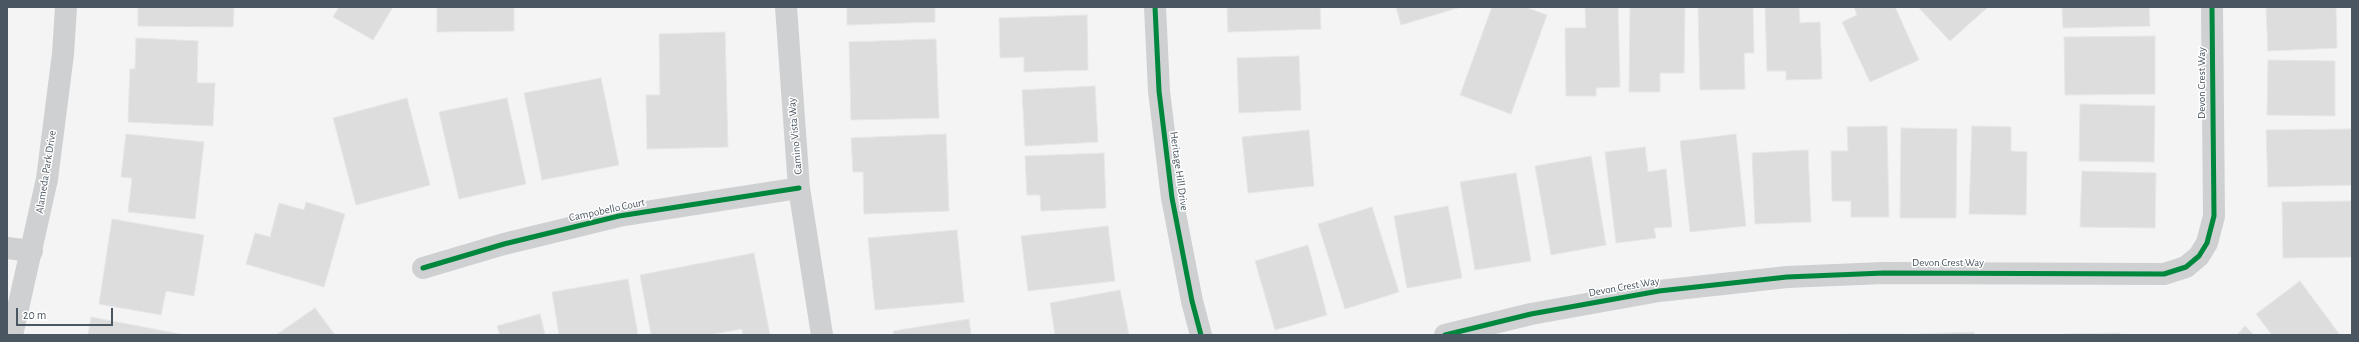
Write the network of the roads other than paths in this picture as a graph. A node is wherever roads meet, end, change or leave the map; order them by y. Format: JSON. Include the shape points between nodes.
{"nodes":[{"id":1,"x":66,"y":7,"type":"edge"},
{"id":2,"x":786,"y":7,"type":"edge"},
{"id":3,"x":1154,"y":7,"type":"edge"},
{"id":4,"x":2212,"y":7,"type":"edge"},
{"id":5,"x":799,"y":188,"type":"junction"},
{"id":6,"x":7,"y":248,"type":"edge"},
{"id":7,"x":32,"y":251,"type":"junction"},
{"id":8,"x":423,"y":268,"type":"dead end"},
{"id":9,"x":12,"y":335,"type":"edge"},
{"id":10,"x":822,"y":335,"type":"edge"},
{"id":11,"x":1201,"y":335,"type":"edge"},
{"id":12,"x":1445,"y":335,"type":"edge"}],
"edges":[{"from":1,"to":7,"type":"street","name":"Alameda Park Drive","via":[[63,54],[47,178]]},
{"from":2,"to":5,"type":"street","name":"Camino Vista Way"},
{"from":3,"to":11,"type":"street","name":"Heritage Hill Drive","via":[[1159,90],[1172,198]]},
{"from":4,"to":12,"type":"street","name":"Devon Crest Way","via":[[2214,216],[2207,243],[2199,256],[2186,266],[2164,274],[1884,273],[1787,277],[1659,291],[1531,314]]},
{"from":5,"to":8,"type":"street","name":"Campobello Court","via":[[619,216],[504,244]]},
{"from":5,"to":10,"type":"street","name":"Camino Vista Way"},
{"from":6,"to":7,"type":"street"},
{"from":7,"to":9,"type":"street","name":"Alameda Park Drive"}]}
